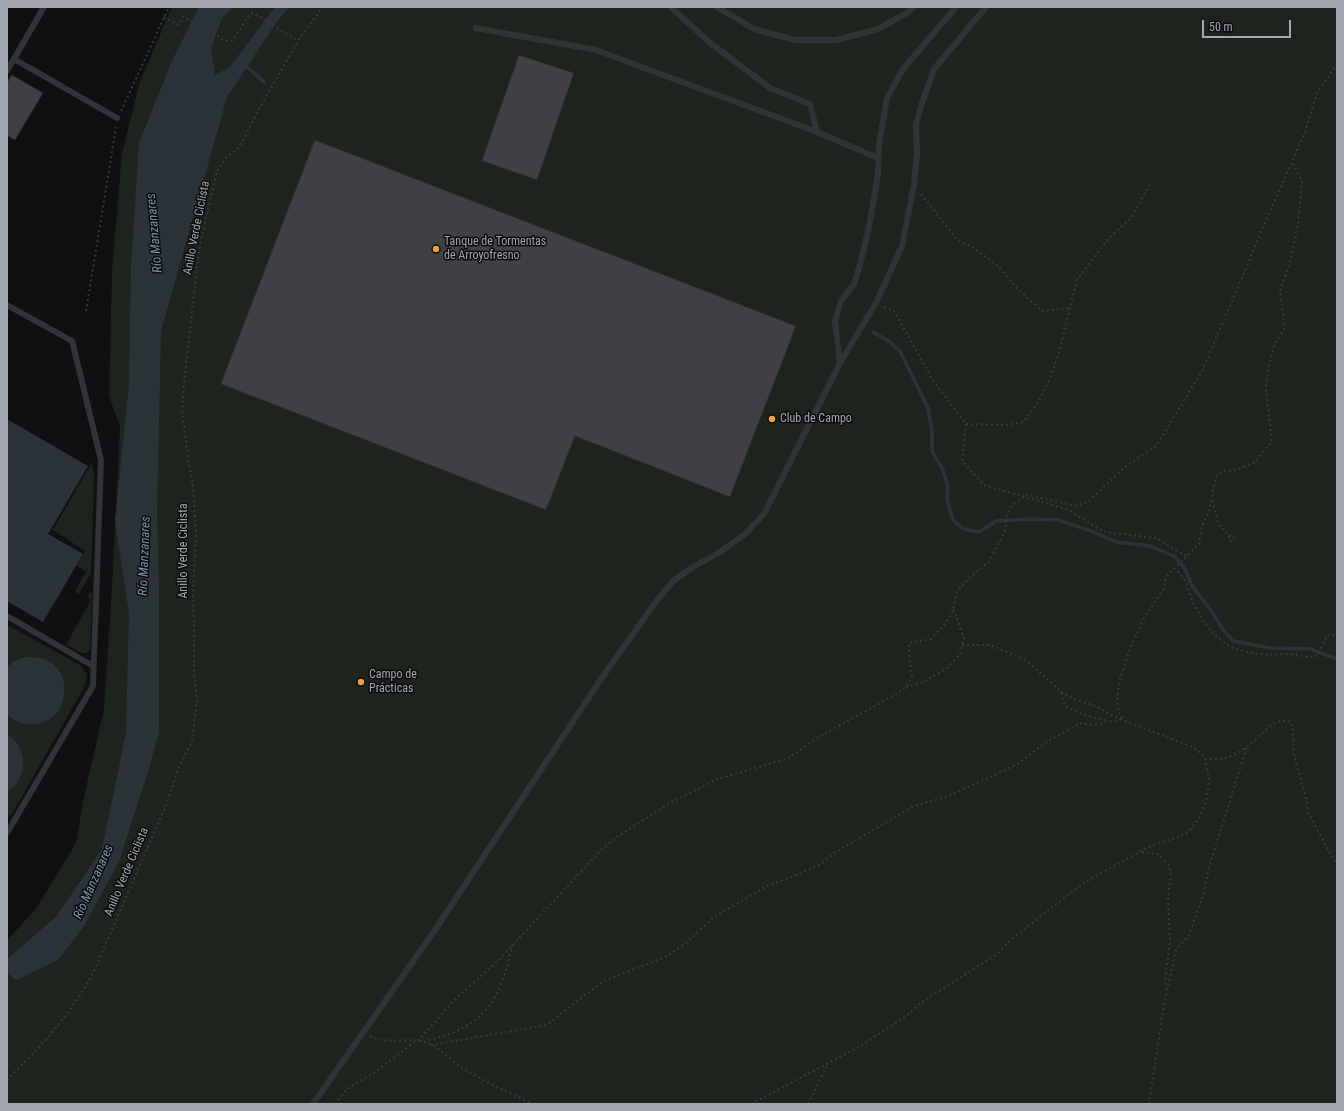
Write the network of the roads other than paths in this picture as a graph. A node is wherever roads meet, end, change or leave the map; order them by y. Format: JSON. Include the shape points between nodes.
{"nodes":[{"id":1,"x":44,"y":7,"type":"edge"},
{"id":2,"x":671,"y":7,"type":"edge"},
{"id":3,"x":717,"y":7,"type":"edge"},
{"id":4,"x":914,"y":7,"type":"edge"},
{"id":5,"x":956,"y":7,"type":"edge"},
{"id":6,"x":986,"y":7,"type":"edge"},
{"id":7,"x":476,"y":28,"type":"dead end"},
{"id":8,"x":14,"y":59,"type":"junction"},
{"id":9,"x":7,"y":71,"type":"edge"},
{"id":10,"x":117,"y":118,"type":"road end"},
{"id":11,"x":817,"y":132,"type":"junction"},
{"id":12,"x":878,"y":158,"type":"junction"},
{"id":13,"x":7,"y":305,"type":"edge"},
{"id":14,"x":840,"y":363,"type":"junction"},
{"id":15,"x":7,"y":616,"type":"edge"},
{"id":16,"x":93,"y":666,"type":"junction"},
{"id":17,"x":7,"y":833,"type":"edge"},
{"id":18,"x":313,"y":1104,"type":"edge"}],
"edges":[{"from":1,"to":8,"type":"lane"},
{"from":2,"to":11,"type":"lane","via":[[709,42],[770,88],[810,104]]},
{"from":3,"to":4,"type":"lane","via":[[754,29],[795,40],[836,40],[878,29]]},
{"from":5,"to":12,"type":"lane","via":[[903,69],[887,98]]},
{"from":6,"to":14,"type":"lane","via":[[934,69],[916,125],[914,185],[902,246],[876,303]]},
{"from":7,"to":11,"type":"lane","via":[[596,50]]},
{"from":8,"to":9,"type":"lane"},
{"from":8,"to":10,"type":"lane"},
{"from":11,"to":12,"type":"lane"},
{"from":12,"to":14,"type":"lane","via":[[871,219],[860,265],[854,284],[841,301],[835,321]]},
{"from":13,"to":16,"type":"lane","via":[[72,341],[101,460]]},
{"from":14,"to":18,"type":"lane","via":[[764,514],[745,534],[693,567],[658,599],[601,679],[435,930]]},
{"from":15,"to":16,"type":"lane"},
{"from":16,"to":17,"type":"lane","via":[[92,686]]}]}
